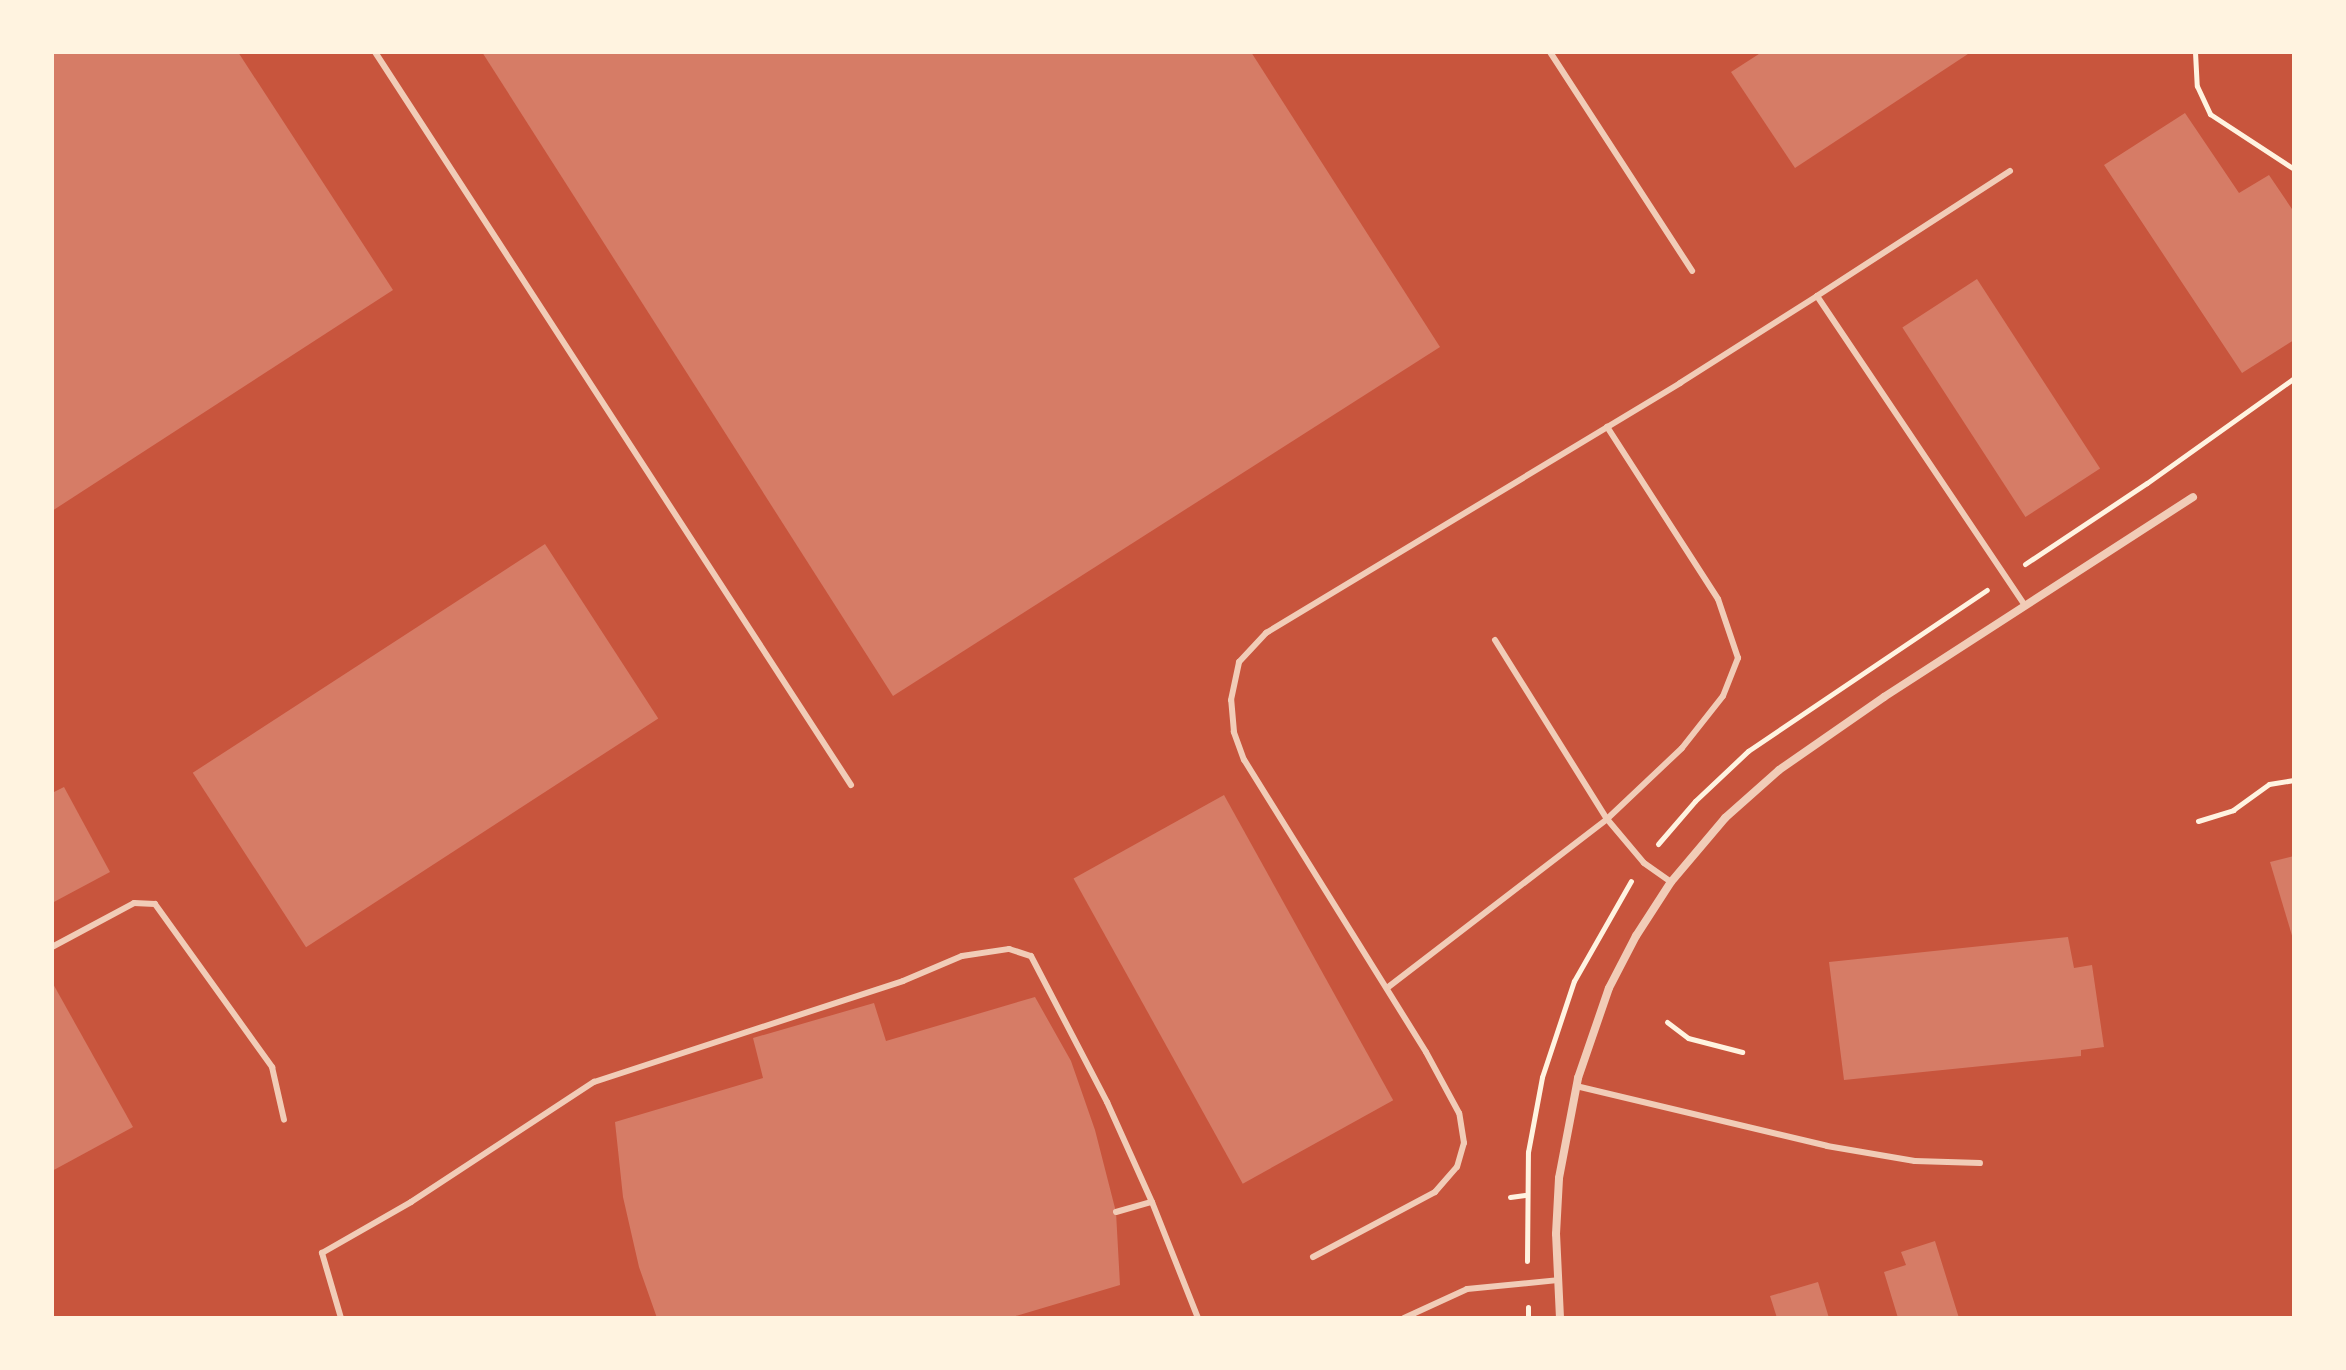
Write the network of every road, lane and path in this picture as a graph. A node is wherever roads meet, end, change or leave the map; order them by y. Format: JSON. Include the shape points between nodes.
{"nodes":[{"id":1,"x":375,"y":52,"type":"edge"},
{"id":2,"x":1550,"y":52,"type":"edge"},
{"id":3,"x":2195,"y":52,"type":"edge"},
{"id":4,"x":2294,"y":169,"type":"edge"},
{"id":5,"x":2010,"y":171,"type":"dead end"},
{"id":6,"x":1692,"y":271,"type":"dead end"},
{"id":7,"x":1817,"y":296,"type":"junction"},
{"id":8,"x":2294,"y":378,"type":"edge"},
{"id":9,"x":1607,"y":427,"type":"junction"},
{"id":10,"x":2193,"y":497,"type":"dead end"},
{"id":11,"x":2053,"y":546,"type":"dead end"},
{"id":12,"x":2025,"y":606,"type":"junction"},
{"id":13,"x":1958,"y":610,"type":"dead end"},
{"id":14,"x":1495,"y":640,"type":"dead end"},
{"id":15,"x":2294,"y":780,"type":"edge"},
{"id":16,"x":851,"y":785,"type":"dead end"},
{"id":17,"x":1607,"y":819,"type":"junction"},
{"id":18,"x":1677,"y":820,"type":"dead end"},
{"id":19,"x":2198,"y":821,"type":"dead end"},
{"id":20,"x":1671,"y":882,"type":"junction"},
{"id":21,"x":52,"y":947,"type":"edge"},
{"id":22,"x":1387,"y":988,"type":"junction"},
{"id":23,"x":1667,"y":1022,"type":"dead end"},
{"id":24,"x":1742,"y":1052,"type":"dead end"},
{"id":25,"x":1576,"y":1086,"type":"junction"},
{"id":26,"x":284,"y":1120,"type":"dead end"},
{"id":27,"x":1980,"y":1163,"type":"dead end"},
{"id":28,"x":1525,"y":1195,"type":"dead end"},
{"id":29,"x":1510,"y":1197,"type":"dead end"},
{"id":30,"x":1152,"y":1202,"type":"junction"},
{"id":31,"x":1116,"y":1212,"type":"dead end"},
{"id":32,"x":1313,"y":1257,"type":"dead end"},
{"id":33,"x":1558,"y":1280,"type":"junction"},
{"id":34,"x":341,"y":1318,"type":"edge"},
{"id":35,"x":1198,"y":1318,"type":"edge"},
{"id":36,"x":1404,"y":1318,"type":"edge"},
{"id":37,"x":1560,"y":1318,"type":"edge"}],
"edges":[{"from":1,"to":16,"type":"lane"},
{"from":2,"to":6,"type":"lane"},
{"from":3,"to":4,"type":"path","via":[[2197,86],[2210,114]]},
{"from":5,"to":7,"type":"lane"},
{"from":7,"to":9,"type":"lane"},
{"from":7,"to":12,"type":"lane"},
{"from":8,"to":11,"type":"path"},
{"from":9,"to":17,"type":"lane","via":[[1718,599],[1738,658],[1723,696],[1682,748]]},
{"from":9,"to":22,"type":"lane","via":[[1266,633],[1239,662],[1231,700],[1244,760]]},
{"from":10,"to":12,"type":"street"},
{"from":12,"to":20,"type":"street","via":[[1779,770],[1715,828]]},
{"from":13,"to":18,"type":"path","via":[[1748,751]]},
{"from":14,"to":17,"type":"lane"},
{"from":15,"to":19,"type":"path","via":[[2269,784],[2233,810]]},
{"from":17,"to":20,"type":"lane","via":[[1644,863]]},
{"from":17,"to":22,"type":"lane"},
{"from":20,"to":25,"type":"street","via":[[1609,988]]},
{"from":21,"to":26,"type":"lane","via":[[134,903],[155,904],[272,1067]]},
{"from":22,"to":32,"type":"lane","via":[[1459,1113],[1464,1143],[1457,1167],[1435,1192]]},
{"from":23,"to":24,"type":"path","via":[[1688,1038]]},
{"from":25,"to":27,"type":"lane","via":[[1827,1146],[1915,1161]]},
{"from":25,"to":33,"type":"street","via":[[1559,1178]]},
{"from":28,"to":29,"type":"path"},
{"from":30,"to":31,"type":"lane"},
{"from":30,"to":34,"type":"lane","via":[[1031,956],[1009,949],[962,956],[903,981],[594,1082],[411,1202],[322,1253]]},
{"from":30,"to":35,"type":"lane"},
{"from":33,"to":36,"type":"lane","via":[[1467,1289]]},
{"from":33,"to":37,"type":"street"}]}
